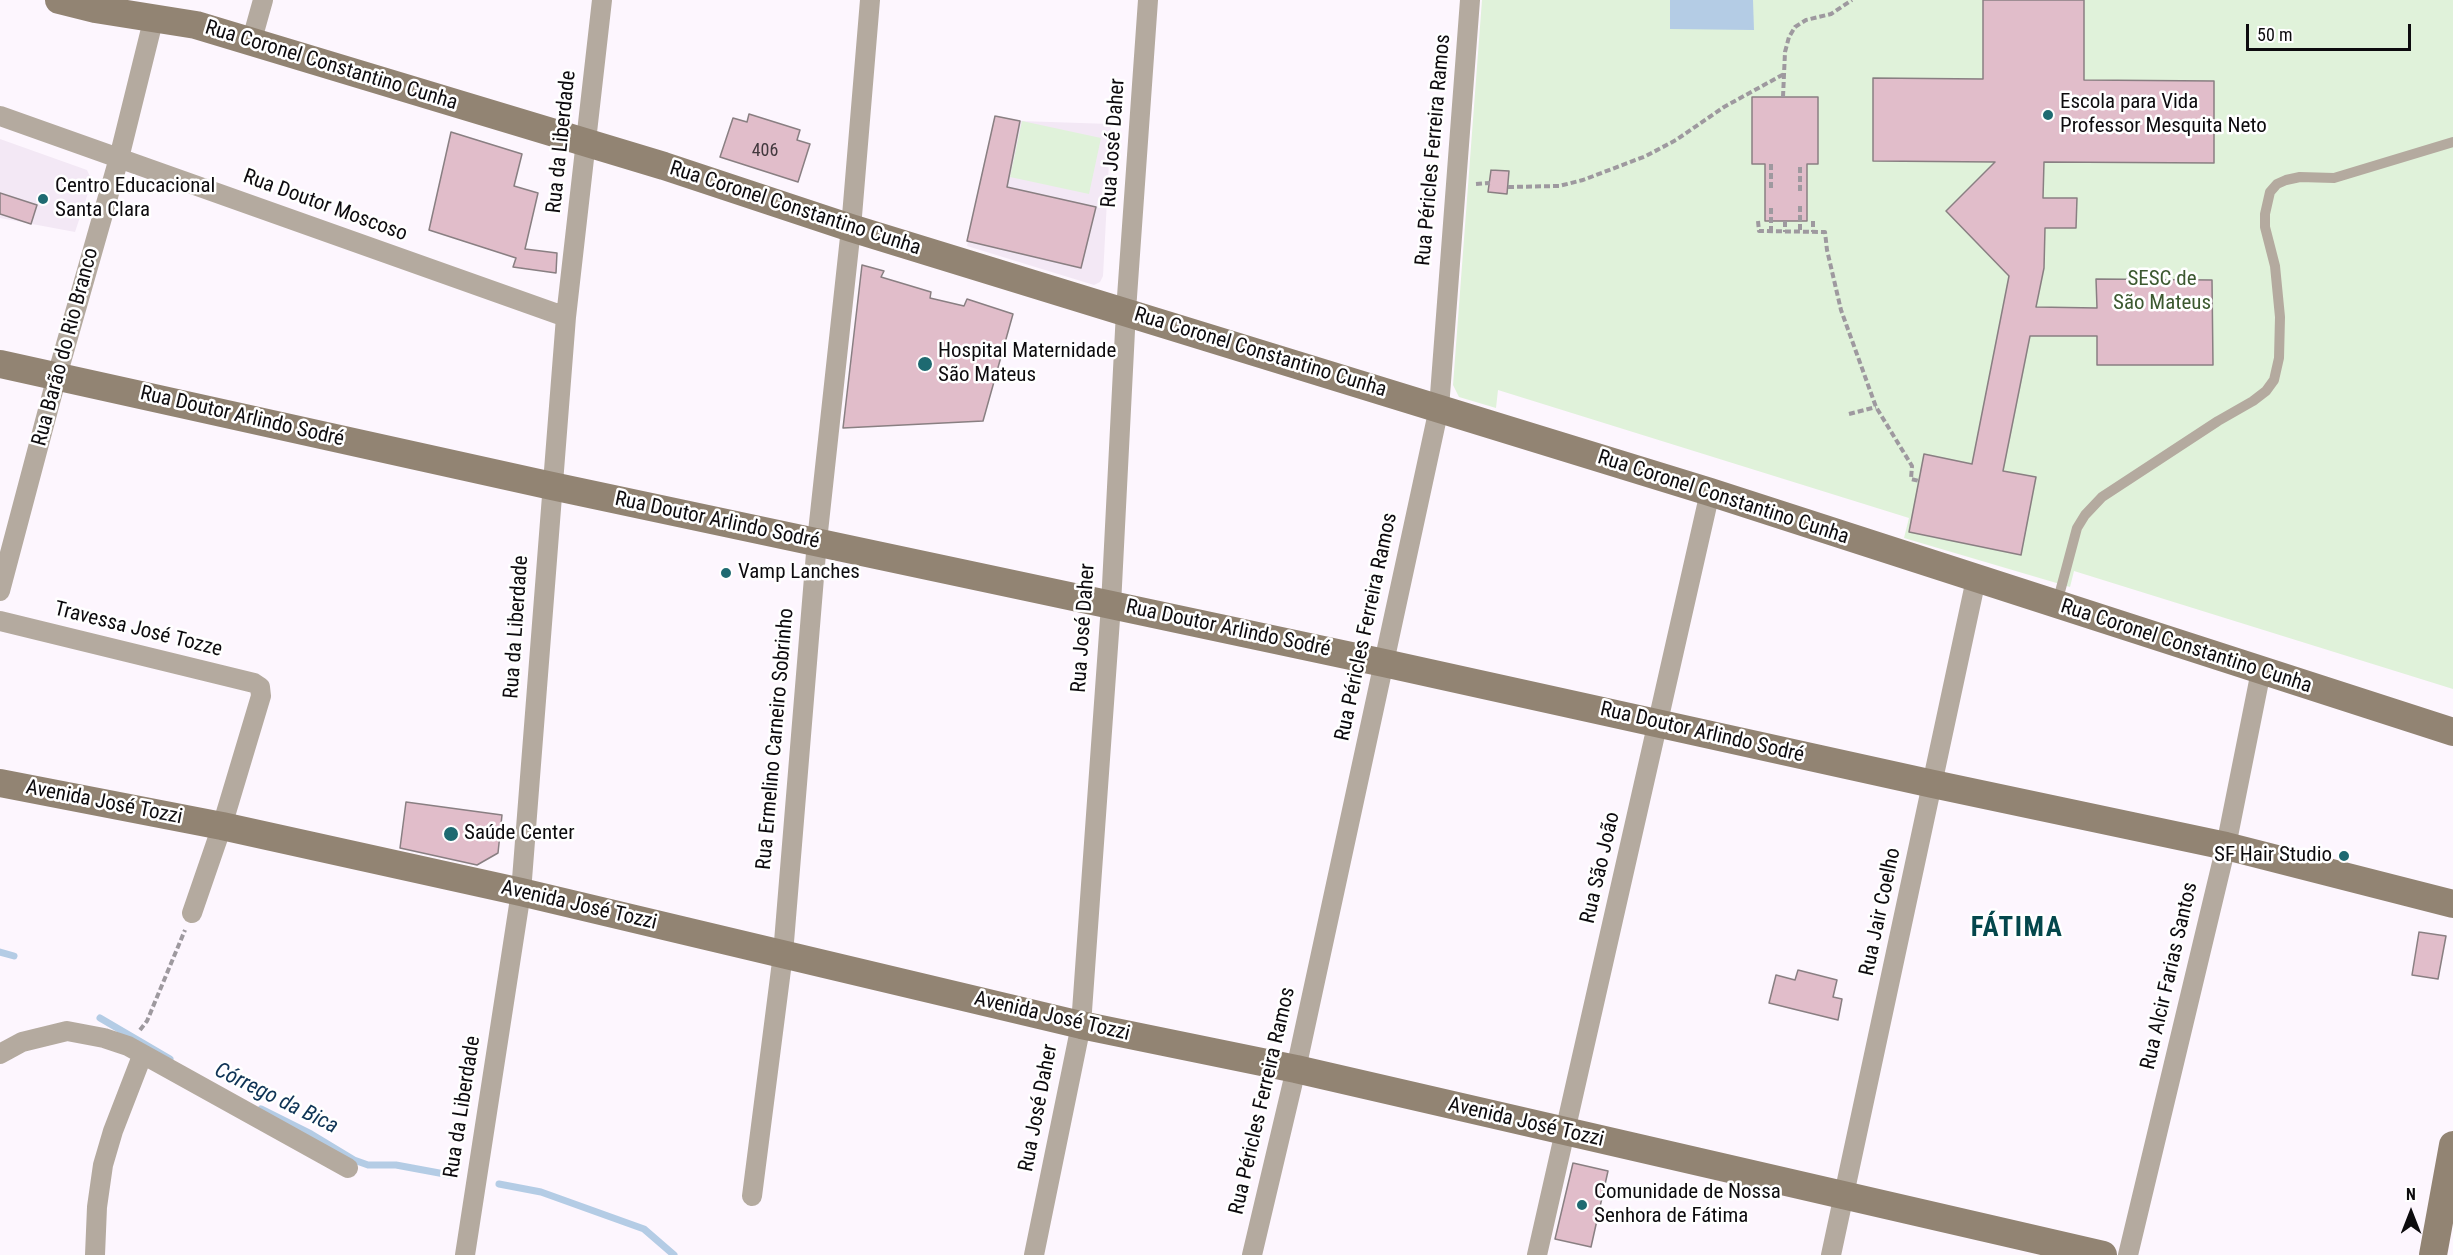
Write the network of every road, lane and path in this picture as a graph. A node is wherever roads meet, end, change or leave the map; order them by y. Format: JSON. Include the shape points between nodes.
{"nodes":[{"id":1,"x":59,"y":0,"type":"edge"},
{"id":2,"x":263,"y":0,"type":"edge"},
{"id":3,"x":602,"y":0,"type":"edge"},
{"id":4,"x":870,"y":0,"type":"edge"},
{"id":5,"x":1148,"y":0,"type":"edge"},
{"id":6,"x":1470,"y":0,"type":"edge"},
{"id":7,"x":1852,"y":0,"type":"edge"},
{"id":8,"x":101,"y":5,"type":"edge"},
{"id":9,"x":148,"y":9,"type":"edge"},
{"id":10,"x":251,"y":43,"type":"junction"},
{"id":11,"x":1784,"y":74,"type":"junction"},
{"id":12,"x":1783,"y":97,"type":"dead end"},
{"id":13,"x":0,"y":116,"type":"edge"},
{"id":14,"x":2453,"y":142,"type":"edge"},
{"id":15,"x":586,"y":143,"type":"junction"},
{"id":16,"x":119,"y":158,"type":"junction"},
{"id":17,"x":1771,"y":164,"type":"dead end"},
{"id":18,"x":1800,"y":164,"type":"dead end"},
{"id":19,"x":1508,"y":187,"type":"dead end"},
{"id":20,"x":1772,"y":191,"type":"dead end"},
{"id":21,"x":1800,"y":191,"type":"dead end"},
{"id":22,"x":1772,"y":206,"type":"dead end"},
{"id":23,"x":1800,"y":206,"type":"dead end"},
{"id":24,"x":1758,"y":220,"type":"dead end"},
{"id":25,"x":1785,"y":220,"type":"dead end"},
{"id":26,"x":1813,"y":220,"type":"dead end"},
{"id":27,"x":851,"y":228,"type":"junction"},
{"id":28,"x":1771,"y":231,"type":"junction"},
{"id":29,"x":1785,"y":231,"type":"junction"},
{"id":30,"x":1800,"y":232,"type":"junction"},
{"id":31,"x":1813,"y":232,"type":"junction"},
{"id":32,"x":1126,"y":311,"type":"junction"},
{"id":33,"x":567,"y":317,"type":"junction"},
{"id":34,"x":0,"y":364,"type":"edge"},
{"id":35,"x":57,"y":376,"type":"junction"},
{"id":36,"x":1876,"y":407,"type":"junction"},
{"id":37,"x":1438,"y":408,"type":"junction"},
{"id":38,"x":1849,"y":414,"type":"dead end"},
{"id":39,"x":1919,"y":481,"type":"dead end"},
{"id":40,"x":552,"y":486,"type":"junction"},
{"id":41,"x":1710,"y":492,"type":"junction"},
{"id":42,"x":817,"y":541,"type":"junction"},
{"id":43,"x":1976,"y":579,"type":"junction"},
{"id":44,"x":0,"y":591,"type":"edge"},
{"id":45,"x":1111,"y":605,"type":"junction"},
{"id":46,"x":2056,"y":605,"type":"junction"},
{"id":47,"x":0,"y":621,"type":"edge"},
{"id":48,"x":1384,"y":663,"type":"junction"},
{"id":49,"x":2261,"y":671,"type":"junction"},
{"id":50,"x":1659,"y":723,"type":"junction"},
{"id":51,"x":2453,"y":732,"type":"edge"},
{"id":52,"x":0,"y":783,"type":"edge"},
{"id":53,"x":1933,"y":784,"type":"junction"},
{"id":54,"x":222,"y":826,"type":"junction"},
{"id":55,"x":2226,"y":846,"type":"junction"},
{"id":56,"x":521,"y":892,"type":"junction"},
{"id":57,"x":2453,"y":904,"type":"edge"},
{"id":58,"x":192,"y":912,"type":"joint"},
{"id":59,"x":783,"y":954,"type":"junction"},
{"id":60,"x":147,"y":1021,"type":"dead end"},
{"id":61,"x":1081,"y":1024,"type":"junction"},
{"id":62,"x":0,"y":1054,"type":"edge"},
{"id":63,"x":142,"y":1056,"type":"junction"},
{"id":64,"x":1296,"y":1069,"type":"junction"},
{"id":65,"x":1565,"y":1132,"type":"junction"},
{"id":66,"x":2453,"y":1145,"type":"edge"},
{"id":67,"x":348,"y":1168,"type":"dead end"},
{"id":68,"x":752,"y":1196,"type":"dead end"},
{"id":69,"x":1844,"y":1196,"type":"junction"},
{"id":70,"x":95,"y":1255,"type":"edge"},
{"id":71,"x":465,"y":1255,"type":"edge"},
{"id":72,"x":1034,"y":1255,"type":"edge"},
{"id":73,"x":1252,"y":1255,"type":"edge"},
{"id":74,"x":1537,"y":1255,"type":"edge"},
{"id":75,"x":1831,"y":1255,"type":"edge"},
{"id":76,"x":2103,"y":1255,"type":"edge"},
{"id":77,"x":2128,"y":1255,"type":"edge"},
{"id":78,"x":2433,"y":1255,"type":"edge"}],
"edges":[{"from":1,"to":8,"type":"street","name":"Rua Coronel Constantino Cunha"},
{"from":2,"to":10,"type":"street"},
{"from":3,"to":15,"type":"street","name":"Rua da Liberdade"},
{"from":4,"to":27,"type":"street","name":"Rua Ermelino Carneiro Sobrinho"},
{"from":5,"to":32,"type":"street","name":"Rua José Daher"},
{"from":6,"to":37,"type":"street","name":"Rua Péricles Ferreira Ramos"},
{"from":7,"to":11,"type":"path","via":[[1831,14],[1795,27],[1787,45]]},
{"from":8,"to":9,"type":"street","name":"Rua Coronel Constantino Cunha"},
{"from":9,"to":10,"type":"street","name":"Rua Coronel Constantino Cunha"},
{"from":9,"to":16,"type":"street","name":"Rua Barão do Rio Branco"},
{"from":10,"to":15,"type":"street","name":"Rua Coronel Constantino Cunha"},
{"from":11,"to":12,"type":"path"},
{"from":11,"to":19,"type":"path","via":[[1638,159],[1559,186]]},
{"from":13,"to":16,"type":"street","name":"Rua Doutor Moscoso"},
{"from":14,"to":46,"type":"lane","via":[[2334,178],[2300,177],[2277,184],[2270,192],[2266,234],[2275,266],[2280,317],[2274,380],[2253,402],[2102,497],[2077,528]]},
{"from":15,"to":27,"type":"street","name":"Rua Coronel Constantino Cunha"},
{"from":15,"to":33,"type":"street","name":"Rua da Liberdade"},
{"from":16,"to":33,"type":"street","name":"Rua Doutor Moscoso"},
{"from":16,"to":35,"type":"street","name":"Rua Barão do Rio Branco"},
{"from":17,"to":20,"type":"path"},
{"from":18,"to":21,"type":"path"},
{"from":22,"to":28,"type":"path"},
{"from":23,"to":30,"type":"path"},
{"from":24,"to":28,"type":"path","via":[[1759,231]]},
{"from":25,"to":29,"type":"path"},
{"from":26,"to":31,"type":"path"},
{"from":27,"to":32,"type":"street","name":"Rua Coronel Constantino Cunha"},
{"from":27,"to":42,"type":"street","name":"Rua Ermelino Carneiro Sobrinho"},
{"from":28,"to":29,"type":"path"},
{"from":29,"to":30,"type":"path"},
{"from":30,"to":31,"type":"path"},
{"from":31,"to":36,"type":"path","via":[[1825,232],[1841,310]]},
{"from":32,"to":37,"type":"street","name":"Rua Coronel Constantino Cunha"},
{"from":32,"to":45,"type":"street","name":"Rua José Daher"},
{"from":33,"to":40,"type":"street","name":"Rua da Liberdade"},
{"from":34,"to":35,"type":"street","name":"Rua Doutor Arlindo Sodré"},
{"from":35,"to":40,"type":"street","name":"Rua Doutor Arlindo Sodré"},
{"from":35,"to":44,"type":"street","name":"Rua Barão do Rio Branco"},
{"from":36,"to":38,"type":"path"},
{"from":36,"to":39,"type":"path","via":[[1912,466],[1911,479]]},
{"from":37,"to":41,"type":"street","name":"Rua Coronel Constantino Cunha"},
{"from":37,"to":48,"type":"street","name":"Rua Péricles Ferreira Ramos"},
{"from":40,"to":42,"type":"street","name":"Rua Doutor Arlindo Sodré"},
{"from":40,"to":56,"type":"street","name":"Rua da Liberdade"},
{"from":41,"to":43,"type":"street","name":"Rua Coronel Constantino Cunha"},
{"from":41,"to":50,"type":"street","name":"Rua São João"},
{"from":42,"to":45,"type":"street","name":"Rua Doutor Arlindo Sodré"},
{"from":42,"to":59,"type":"street","name":"Rua Ermelino Carneiro Sobrinho"},
{"from":43,"to":46,"type":"street","name":"Rua Coronel Constantino Cunha"},
{"from":43,"to":53,"type":"street","name":"Rua Jair Coelho"},
{"from":45,"to":48,"type":"street","name":"Rua Doutor Arlindo Sodré"},
{"from":45,"to":61,"type":"street","name":"Rua José Daher"},
{"from":46,"to":49,"type":"street","name":"Rua Coronel Constantino Cunha"},
{"from":47,"to":54,"type":"street","name":"Travessa José Tozze","via":[[254,683],[261,691]]},
{"from":48,"to":50,"type":"street","name":"Rua Doutor Arlindo Sodré"},
{"from":48,"to":64,"type":"street","name":"Rua Péricles Ferreira Ramos"},
{"from":49,"to":51,"type":"street","name":"Rua Coronel Constantino Cunha"},
{"from":49,"to":55,"type":"street","name":"Rua Alcir Farias Santos"},
{"from":50,"to":53,"type":"street","name":"Rua Doutor Arlindo Sodré"},
{"from":50,"to":65,"type":"street","name":"Rua São João"},
{"from":52,"to":54,"type":"street","name":"Avenida José Tozzi"},
{"from":53,"to":55,"type":"street","name":"Rua Doutor Arlindo Sodré"},
{"from":53,"to":69,"type":"street","name":"Rua Jair Coelho"},
{"from":54,"to":56,"type":"street","name":"Avenida José Tozzi"},
{"from":54,"to":58,"type":"street"},
{"from":55,"to":57,"type":"street","name":"Rua Doutor Arlindo Sodré"},
{"from":55,"to":77,"type":"street","name":"Rua Alcir Farias Santos"},
{"from":56,"to":59,"type":"street","name":"Avenida José Tozzi"},
{"from":56,"to":71,"type":"street","name":"Rua da Liberdade"},
{"from":58,"to":60,"type":"path"},
{"from":59,"to":61,"type":"street","name":"Avenida José Tozzi"},
{"from":59,"to":68,"type":"street","name":"Rua Ermelino Carneiro Sobrinho"},
{"from":61,"to":64,"type":"street","name":"Avenida José Tozzi"},
{"from":61,"to":72,"type":"street","name":"Rua José Daher"},
{"from":62,"to":63,"type":"street","via":[[22,1042],[67,1031],[128,1046]]},
{"from":63,"to":67,"type":"street"},
{"from":63,"to":70,"type":"street","via":[[102,1165]]},
{"from":64,"to":65,"type":"street","name":"Avenida José Tozzi"},
{"from":64,"to":73,"type":"street","name":"Rua Péricles Ferreira Ramos"},
{"from":65,"to":69,"type":"street","name":"Avenida José Tozzi"},
{"from":65,"to":74,"type":"street","name":"Rua São João"},
{"from":66,"to":78,"type":"street"},
{"from":69,"to":75,"type":"street","name":"Rua Jair Coelho"},
{"from":69,"to":76,"type":"street","name":"Avenida José Tozzi"}]}
